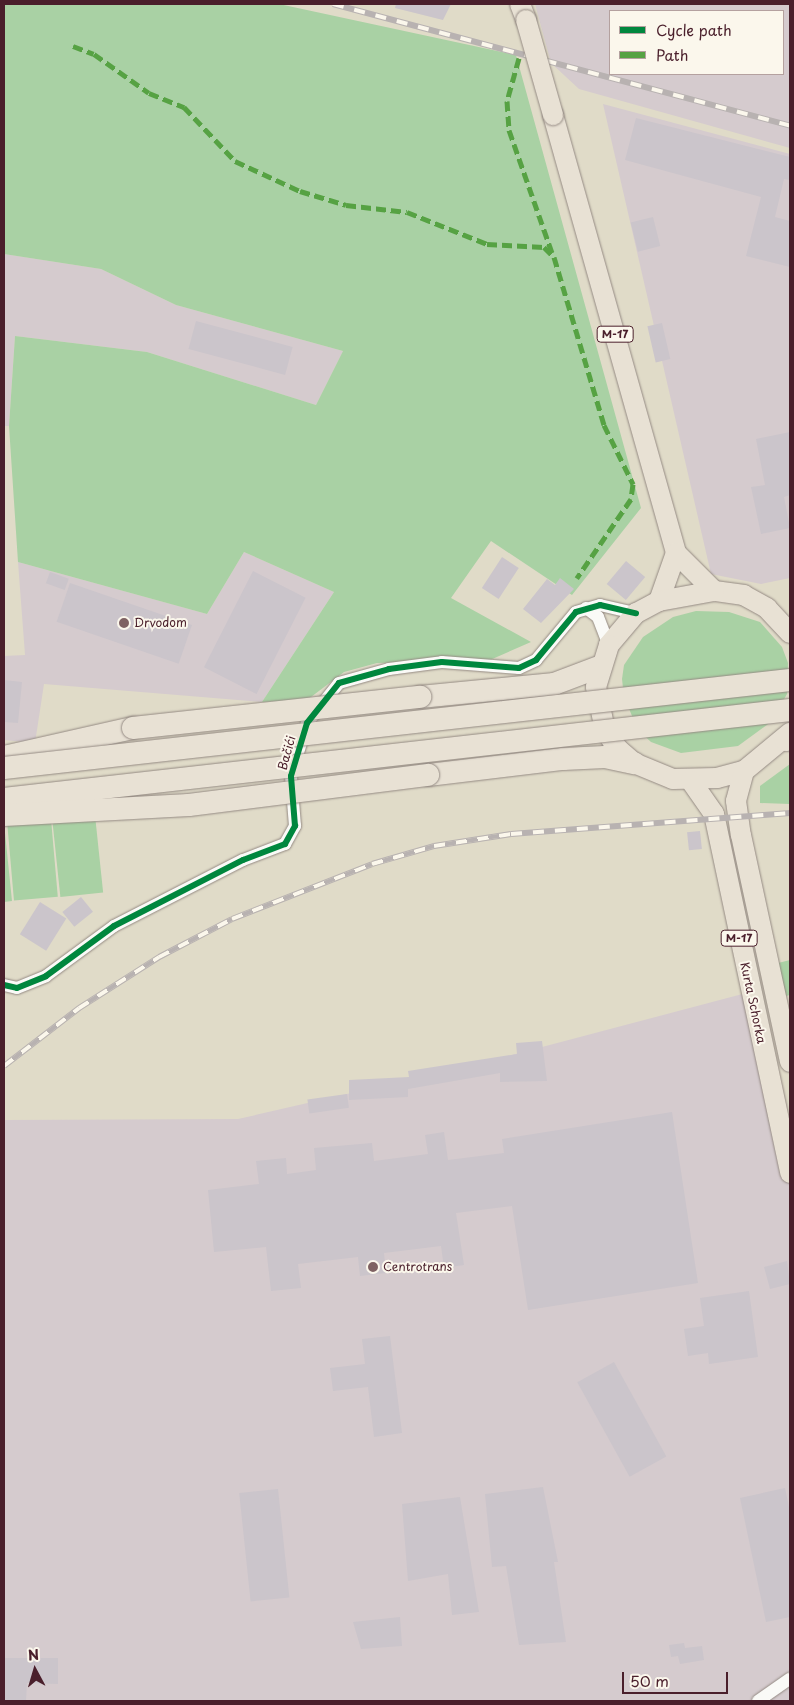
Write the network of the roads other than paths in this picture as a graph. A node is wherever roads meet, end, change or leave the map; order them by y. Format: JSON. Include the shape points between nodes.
{"nodes":[{"id":1,"x":523,"y":12,"type":"edge"},
{"id":2,"x":676,"y":553,"type":"junction"},
{"id":3,"x":714,"y":591,"type":"junction"},
{"id":4,"x":659,"y":601,"type":"junction"},
{"id":5,"x":586,"y":608,"type":"junction"},
{"id":6,"x":636,"y":613,"type":"junction"},
{"id":7,"x":790,"y":632,"type":"edge"},
{"id":8,"x":608,"y":644,"type":"junction"},
{"id":9,"x":599,"y":667,"type":"junction"},
{"id":10,"x":790,"y":680,"type":"edge"},
{"id":11,"x":790,"y":710,"type":"edge"},
{"id":12,"x":789,"y":738,"type":"edge"},
{"id":13,"x":4,"y":757,"type":"edge"},
{"id":14,"x":634,"y":764,"type":"junction"},
{"id":15,"x":4,"y":768,"type":"edge"},
{"id":16,"x":744,"y":770,"type":"junction"},
{"id":17,"x":692,"y":781,"type":"junction"},
{"id":18,"x":4,"y":799,"type":"edge"},
{"id":19,"x":4,"y":815,"type":"edge"},
{"id":20,"x":4,"y":985,"type":"edge"},
{"id":21,"x":790,"y":1062,"type":"edge"},
{"id":22,"x":790,"y":1173,"type":"edge"},
{"id":23,"x":790,"y":1680,"type":"edge"},
{"id":24,"x":758,"y":1701,"type":"edge"}],
"edges":[{"from":1,"to":2,"type":"main road","number":"M-17","bridge":true},
{"from":2,"to":3,"type":"main road","number":"M-17"},
{"from":2,"to":4,"type":"main road"},
{"from":3,"to":4,"type":"main road"},
{"from":3,"to":7,"type":"main road","via":[[758,602]]},
{"from":4,"to":6,"type":"main road"},
{"from":5,"to":6,"type":"street","name":"Bačići","via":[[600,605]]},
{"from":5,"to":8,"type":"street","via":[[598,617]]},
{"from":5,"to":20,"type":"street","name":"Bačići","via":[[564,621],[536,660],[519,668],[442,662],[389,668],[340,682],[307,723],[291,776],[295,826],[284,844],[243,860],[114,926],[46,976],[17,988]]},
{"from":6,"to":8,"type":"main road"},
{"from":8,"to":9,"type":"main road"},
{"from":9,"to":13,"type":"highway","bridge":true,"via":[[554,684],[132,728]]},
{"from":9,"to":14,"type":"main road","via":[[596,687],[605,730]]},
{"from":10,"to":15,"type":"highway","bridge":true},
{"from":11,"to":18,"type":"highway","bridge":true},
{"from":12,"to":16,"type":"main road"},
{"from":14,"to":17,"type":"main road","via":[[652,773]]},
{"from":14,"to":19,"type":"highway","bridge":true,"via":[[605,757],[563,759],[189,805]]},
{"from":16,"to":17,"type":"main road"},
{"from":16,"to":21,"type":"main road","name":"Kurta Schorka","number":"M-17","via":[[736,800],[741,835]]},
{"from":17,"to":22,"type":"main road","name":"Kurta Schorka","number":"M-17","via":[[714,814]]},
{"from":23,"to":24,"type":"street"}]}
